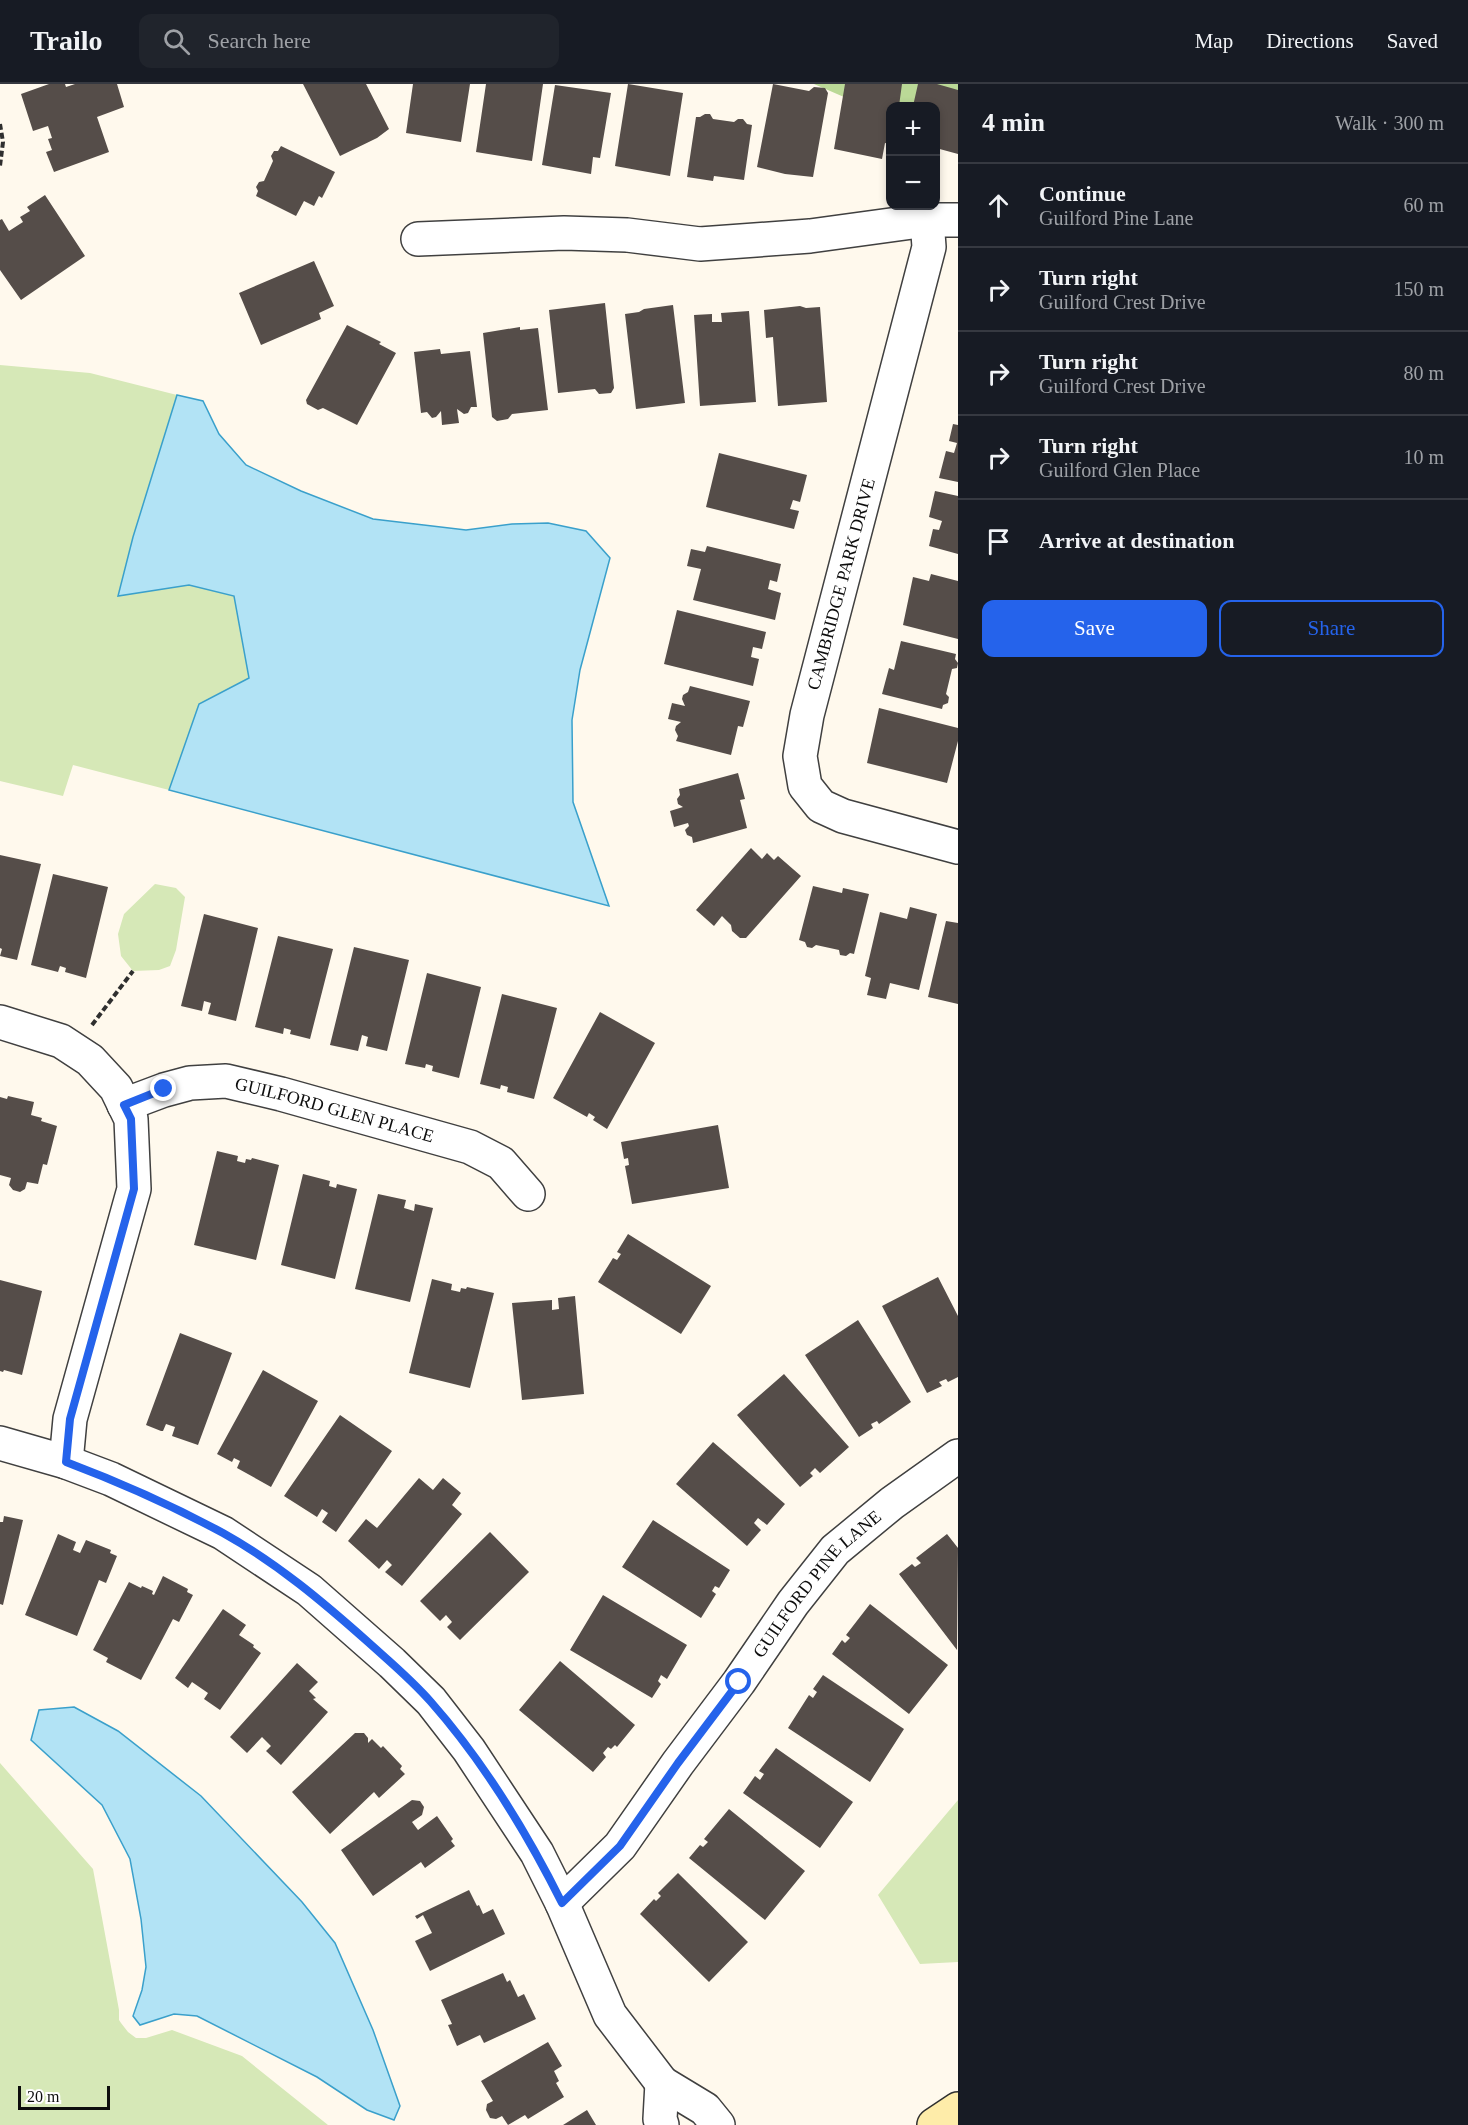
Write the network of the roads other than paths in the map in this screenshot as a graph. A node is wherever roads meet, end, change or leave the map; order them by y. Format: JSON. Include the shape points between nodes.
{"nodes":[{"id":1,"x":943,"y":220,"type":"edge"},
{"id":2,"x":418,"y":239,"type":"dead end"},
{"id":3,"x":958,"y":847,"type":"edge"},
{"id":4,"x":0,"y":1022,"type":"edge"},
{"id":5,"x":124,"y":1105,"type":"junction"},
{"id":6,"x":528,"y":1194,"type":"dead end"},
{"id":7,"x":0,"y":1443,"type":"edge"},
{"id":8,"x":958,"y":1456,"type":"edge"},
{"id":9,"x":66,"y":1462,"type":"junction"},
{"id":10,"x":562,"y":1903,"type":"junction"},
{"id":11,"x":662,"y":2083,"type":"junction"},
{"id":12,"x":958,"y":2109,"type":"edge"},
{"id":13,"x":662,"y":2125,"type":"edge"},
{"id":14,"x":718,"y":2125,"type":"edge"},
{"id":15,"x":934,"y":2125,"type":"edge"}],
"edges":[{"from":1,"to":2,"type":"street","name":"CAMBRIDGE PARK DRIVE","via":[[700,244],[627,235],[564,233]]},
{"from":1,"to":3,"type":"street","name":"CAMBRIDGE PARK DRIVE","via":[[929,247],[807,715],[800,756],[805,786],[821,806],[843,816]]},
{"from":4,"to":5,"type":"street","via":[[61,1041],[74,1049],[116,1088]]},
{"from":5,"to":6,"type":"street","name":"GUILFORD GLEN PLACE","via":[[164,1089],[226,1081],[470,1147],[501,1163]]},
{"from":5,"to":9,"type":"street","via":[[131,1119],[134,1189],[70,1419]]},
{"from":7,"to":9,"type":"street"},
{"from":8,"to":10,"type":"street","name":"GUILFORD PINE LANE","via":[[835,1550],[620,1846]]},
{"from":9,"to":10,"type":"street","via":[[111,1479],[223,1533],[309,1590],[430,1701],[469,1750],[537,1853]]},
{"from":10,"to":11,"type":"street","via":[[610,2016]]},
{"from":11,"to":13,"type":"street"},
{"from":11,"to":14,"type":"street","via":[[705,2109]]},
{"from":12,"to":15,"type":"street"}]}
